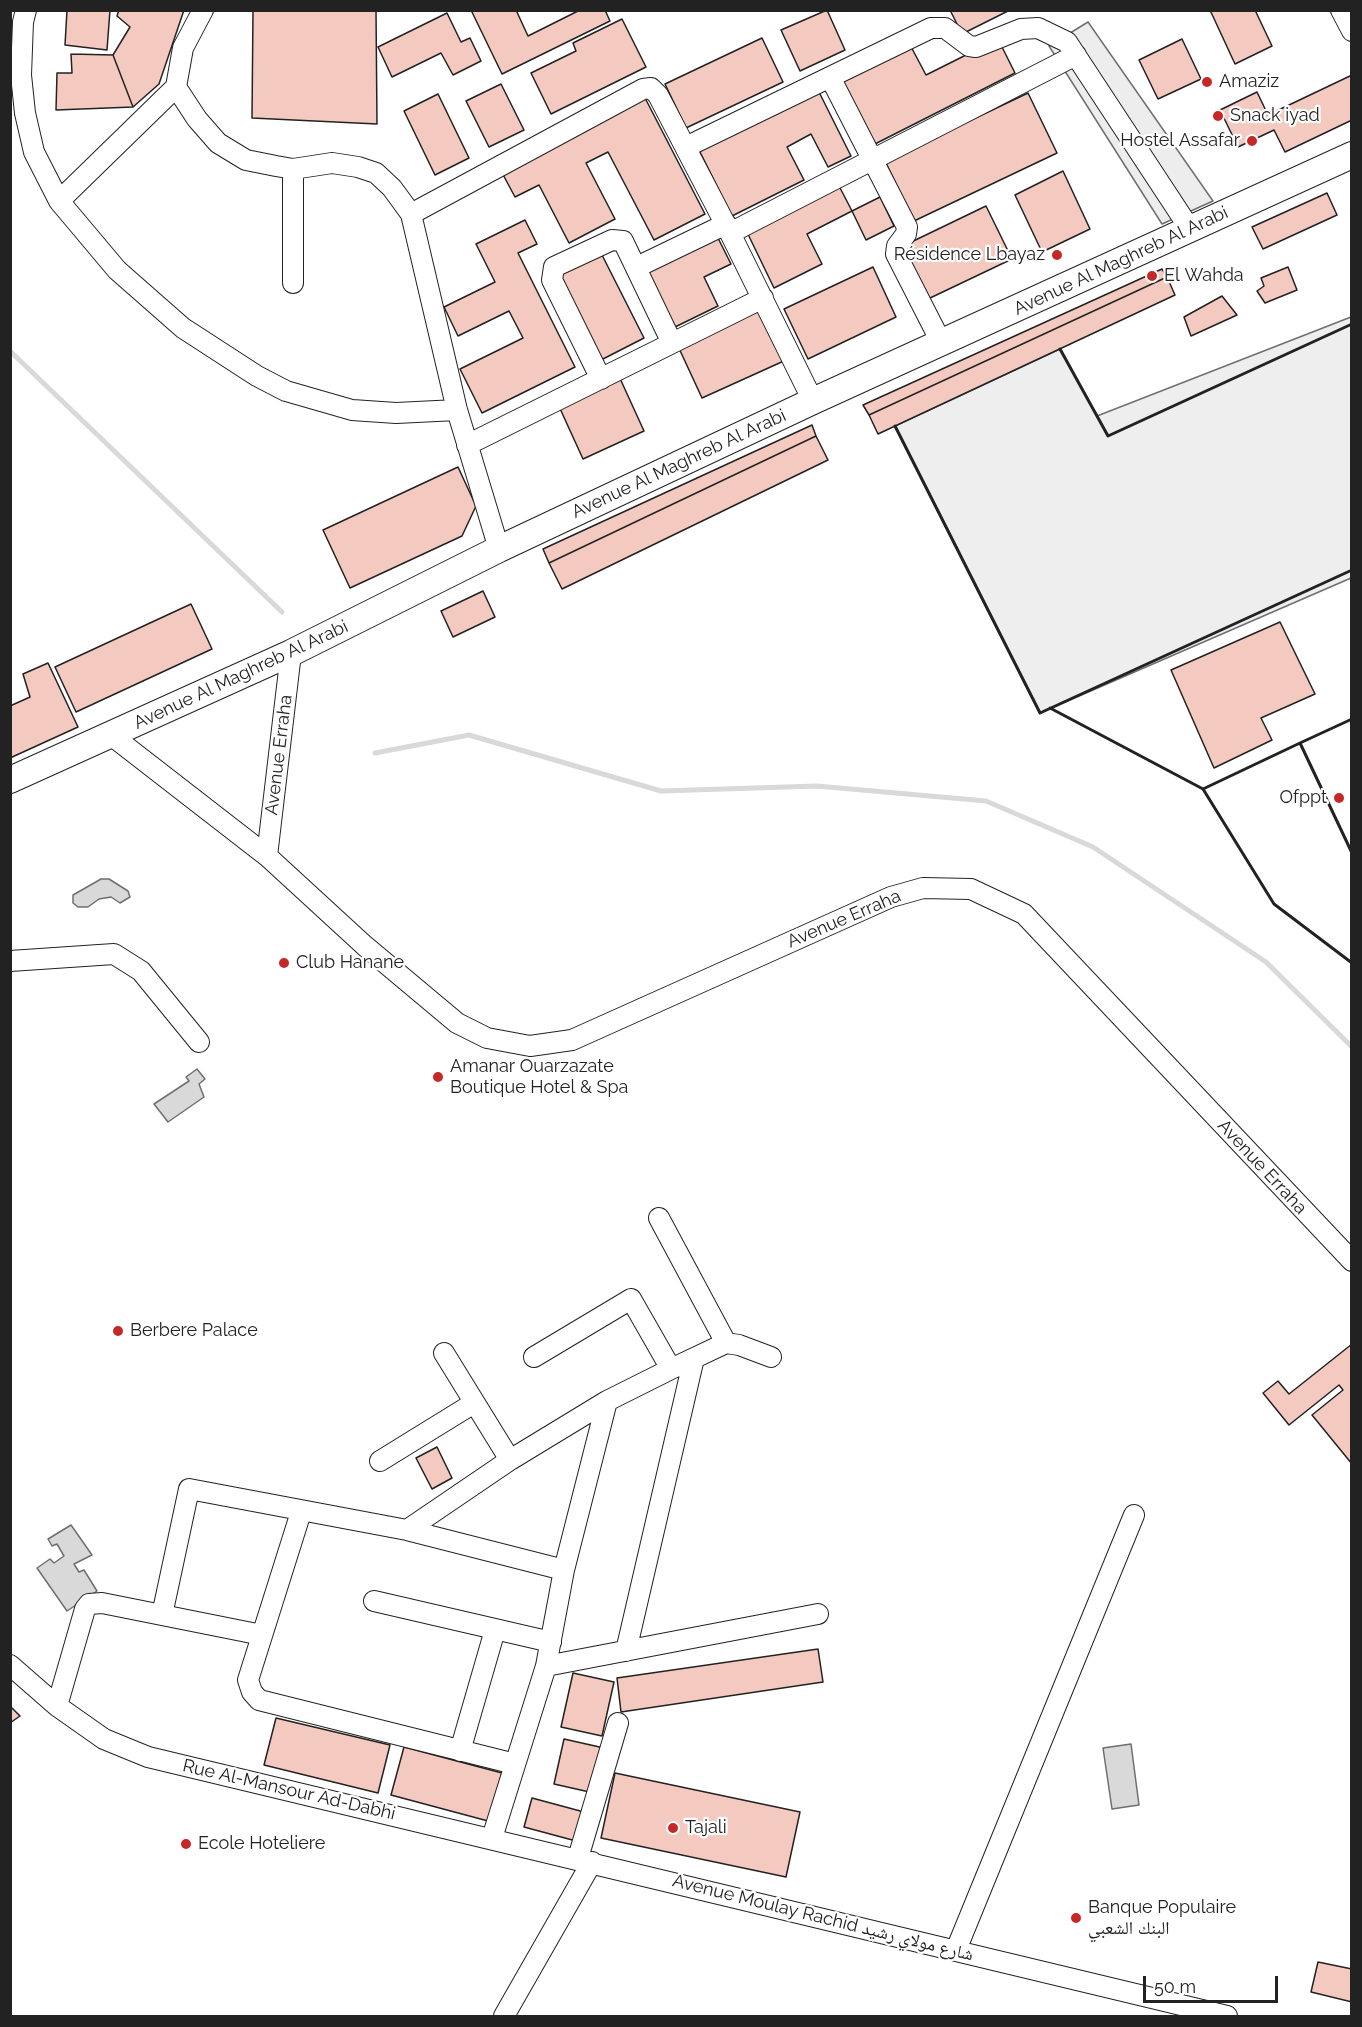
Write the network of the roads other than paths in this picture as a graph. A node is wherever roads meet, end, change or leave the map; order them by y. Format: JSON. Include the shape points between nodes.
{"nodes":[{"id":1,"x":26,"y":10,"type":"edge"},
{"id":2,"x":203,"y":10,"type":"edge"},
{"id":3,"x":1341,"y":10,"type":"edge"},
{"id":4,"x":1352,"y":31,"type":"edge"},
{"id":5,"x":1076,"y":55,"type":"junction"},
{"id":6,"x":830,"y":77,"type":"junction"},
{"id":7,"x":176,"y":87,"type":"junction"},
{"id":8,"x":686,"y":147,"type":"junction"},
{"id":9,"x":1352,"y":155,"type":"edge"},
{"id":10,"x":873,"y":159,"type":"junction"},
{"id":11,"x":293,"y":169,"type":"junction"},
{"id":12,"x":59,"y":201,"type":"junction"},
{"id":13,"x":411,"y":214,"type":"junction"},
{"id":14,"x":728,"y":228,"type":"junction"},
{"id":15,"x":1190,"y":229,"type":"junction"},
{"id":16,"x":637,"y":267,"type":"junction"},
{"id":17,"x":292,"y":283,"type":"dead end"},
{"id":18,"x":763,"y":298,"type":"junction"},
{"id":19,"x":672,"y":343,"type":"junction"},
{"id":20,"x":942,"y":344,"type":"junction"},
{"id":21,"x":601,"y":379,"type":"junction"},
{"id":22,"x":813,"y":401,"type":"junction"},
{"id":23,"x":458,"y":410,"type":"junction"},
{"id":24,"x":467,"y":445,"type":"junction"},
{"id":25,"x":499,"y":549,"type":"junction"},
{"id":26,"x":291,"y":653,"type":"junction"},
{"id":27,"x":111,"y":735,"type":"junction"},
{"id":28,"x":10,"y":780,"type":"edge"},
{"id":29,"x":267,"y":856,"type":"junction"},
{"id":30,"x":10,"y":961,"type":"edge"},
{"id":31,"x":199,"y":1042,"type":"dead end"},
{"id":32,"x":659,"y":1218,"type":"dead end"},
{"id":33,"x":1352,"y":1261,"type":"edge"},
{"id":34,"x":726,"y":1343,"type":"junction"},
{"id":35,"x":444,"y":1353,"type":"dead end"},
{"id":36,"x":534,"y":1357,"type":"dead end"},
{"id":37,"x":771,"y":1357,"type":"dead end"},
{"id":38,"x":694,"y":1358,"type":"junction"},
{"id":39,"x":670,"y":1369,"type":"junction"},
{"id":40,"x":607,"y":1401,"type":"junction"},
{"id":41,"x":474,"y":1403,"type":"junction"},
{"id":42,"x":510,"y":1460,"type":"junction"},
{"id":43,"x":380,"y":1461,"type":"dead end"},
{"id":44,"x":301,"y":1512,"type":"junction"},
{"id":45,"x":1134,"y":1515,"type":"dead end"},
{"id":46,"x":407,"y":1530,"type":"junction"},
{"id":47,"x":564,"y":1570,"type":"junction"},
{"id":48,"x":374,"y":1602,"type":"dead end"},
{"id":49,"x":818,"y":1614,"type":"dead end"},
{"id":50,"x":162,"y":1615,"type":"junction"},
{"id":51,"x":495,"y":1630,"type":"junction"},
{"id":52,"x":262,"y":1635,"type":"junction"},
{"id":53,"x":551,"y":1642,"type":"junction"},
{"id":54,"x":626,"y":1651,"type":"junction"},
{"id":55,"x":10,"y":1665,"type":"edge"},
{"id":56,"x":546,"y":1666,"type":"junction"},
{"id":57,"x":57,"y":1706,"type":"junction"},
{"id":58,"x":618,"y":1723,"type":"dead end"},
{"id":59,"x":460,"y":1751,"type":"junction"},
{"id":60,"x":515,"y":1764,"type":"junction"},
{"id":61,"x":492,"y":1838,"type":"junction"},
{"id":62,"x":585,"y":1860,"type":"junction"},
{"id":63,"x":956,"y":1950,"type":"junction"},
{"id":64,"x":504,"y":2016,"type":"edge"},
{"id":65,"x":1227,"y":2016,"type":"edge"}],
"edges":[{"from":1,"to":12,"type":"street","via":[[21,75],[25,113],[34,152]]},
{"from":2,"to":7,"type":"street","via":[[183,48]]},
{"from":3,"to":4,"type":"street"},
{"from":5,"to":6,"type":"street","via":[[1067,42],[1038,28],[1021,29],[976,47],[939,27]]},
{"from":5,"to":10,"type":"street"},
{"from":5,"to":15,"type":"street"},
{"from":6,"to":8,"type":"street"},
{"from":6,"to":10,"type":"street"},
{"from":7,"to":11,"type":"street","via":[[218,143],[246,160]]},
{"from":7,"to":12,"type":"street"},
{"from":8,"to":13,"type":"street","via":[[658,95],[648,88]]},
{"from":8,"to":14,"type":"street"},
{"from":9,"to":15,"type":"main road","name":"Avenue Al Maghreb Al Arabi"},
{"from":10,"to":14,"type":"street"},
{"from":10,"to":20,"type":"street","via":[[907,227],[896,254]]},
{"from":11,"to":13,"type":"street","via":[[332,163],[376,173]]},
{"from":11,"to":17,"type":"street"},
{"from":12,"to":23,"type":"street","via":[[117,270],[183,328],[257,376],[303,397],[352,410]]},
{"from":13,"to":23,"type":"street"},
{"from":14,"to":16,"type":"street"},
{"from":14,"to":18,"type":"street"},
{"from":15,"to":20,"type":"main road","name":"Avenue Al Maghreb Al Arabi"},
{"from":16,"to":19,"type":"street"},
{"from":16,"to":21,"type":"street","via":[[627,244],[617,239],[554,267],[551,272]]},
{"from":18,"to":19,"type":"street"},
{"from":18,"to":22,"type":"street"},
{"from":19,"to":21,"type":"street"},
{"from":20,"to":22,"type":"main road","name":"Avenue Al Maghreb Al Arabi"},
{"from":21,"to":24,"type":"street"},
{"from":22,"to":25,"type":"main road","name":"Avenue Al Maghreb Al Arabi"},
{"from":23,"to":24,"type":"street"},
{"from":24,"to":25,"type":"street"},
{"from":25,"to":26,"type":"main road","name":"Avenue Al Maghreb Al Arabi"},
{"from":26,"to":27,"type":"main road","name":"Avenue Al Maghreb Al Arabi"},
{"from":26,"to":29,"type":"street","name":"Avenue Erraha"},
{"from":27,"to":28,"type":"main road","name":"Avenue Al Maghreb Al Arabi"},
{"from":27,"to":29,"type":"street","name":"Avenue Erraha"},
{"from":29,"to":33,"type":"street","name":"Avenue Erraha","via":[[457,1023],[487,1038],[530,1046],[573,1040],[891,897],[923,888],[971,889],[1024,914]]},
{"from":30,"to":31,"type":"street","via":[[114,954],[141,971]]},
{"from":32,"to":34,"type":"street"},
{"from":34,"to":37,"type":"street"},
{"from":34,"to":38,"type":"street"},
{"from":35,"to":41,"type":"street"},
{"from":36,"to":39,"type":"street","via":[[631,1299]]},
{"from":38,"to":39,"type":"street"},
{"from":38,"to":54,"type":"street"},
{"from":39,"to":40,"type":"street"},
{"from":40,"to":42,"type":"street"},
{"from":40,"to":47,"type":"street"},
{"from":41,"to":42,"type":"street"},
{"from":41,"to":43,"type":"street"},
{"from":42,"to":46,"type":"street"},
{"from":44,"to":46,"type":"street"},
{"from":44,"to":50,"type":"street","via":[[189,1489]]},
{"from":44,"to":52,"type":"street"},
{"from":45,"to":63,"type":"street"},
{"from":46,"to":47,"type":"street"},
{"from":47,"to":53,"type":"street"},
{"from":48,"to":51,"type":"street"},
{"from":49,"to":54,"type":"street"},
{"from":50,"to":52,"type":"street"},
{"from":50,"to":57,"type":"street","via":[[89,1604]]},
{"from":51,"to":53,"type":"street"},
{"from":51,"to":59,"type":"street"},
{"from":52,"to":59,"type":"street","via":[[248,1680],[259,1700]]},
{"from":53,"to":56,"type":"street"},
{"from":54,"to":56,"type":"street"},
{"from":55,"to":57,"type":"street","name":"Rue Al-Mansour Ad-Dabhi"},
{"from":56,"to":60,"type":"street"},
{"from":57,"to":61,"type":"street","name":"Rue Al-Mansour Ad-Dabhi","via":[[104,1739],[148,1757]]},
{"from":58,"to":62,"type":"street"},
{"from":59,"to":60,"type":"street"},
{"from":60,"to":61,"type":"street"},
{"from":61,"to":62,"type":"street","name":"Rue Al-Mansour Ad-Dabhi"},
{"from":62,"to":63,"type":"street","name":"Avenue Moulay Rachid شارع مولاي رشيد"},
{"from":62,"to":64,"type":"street"},
{"from":63,"to":65,"type":"street","name":"Avenue Moulay Rachid شارع مولاي رشيد"}]}
